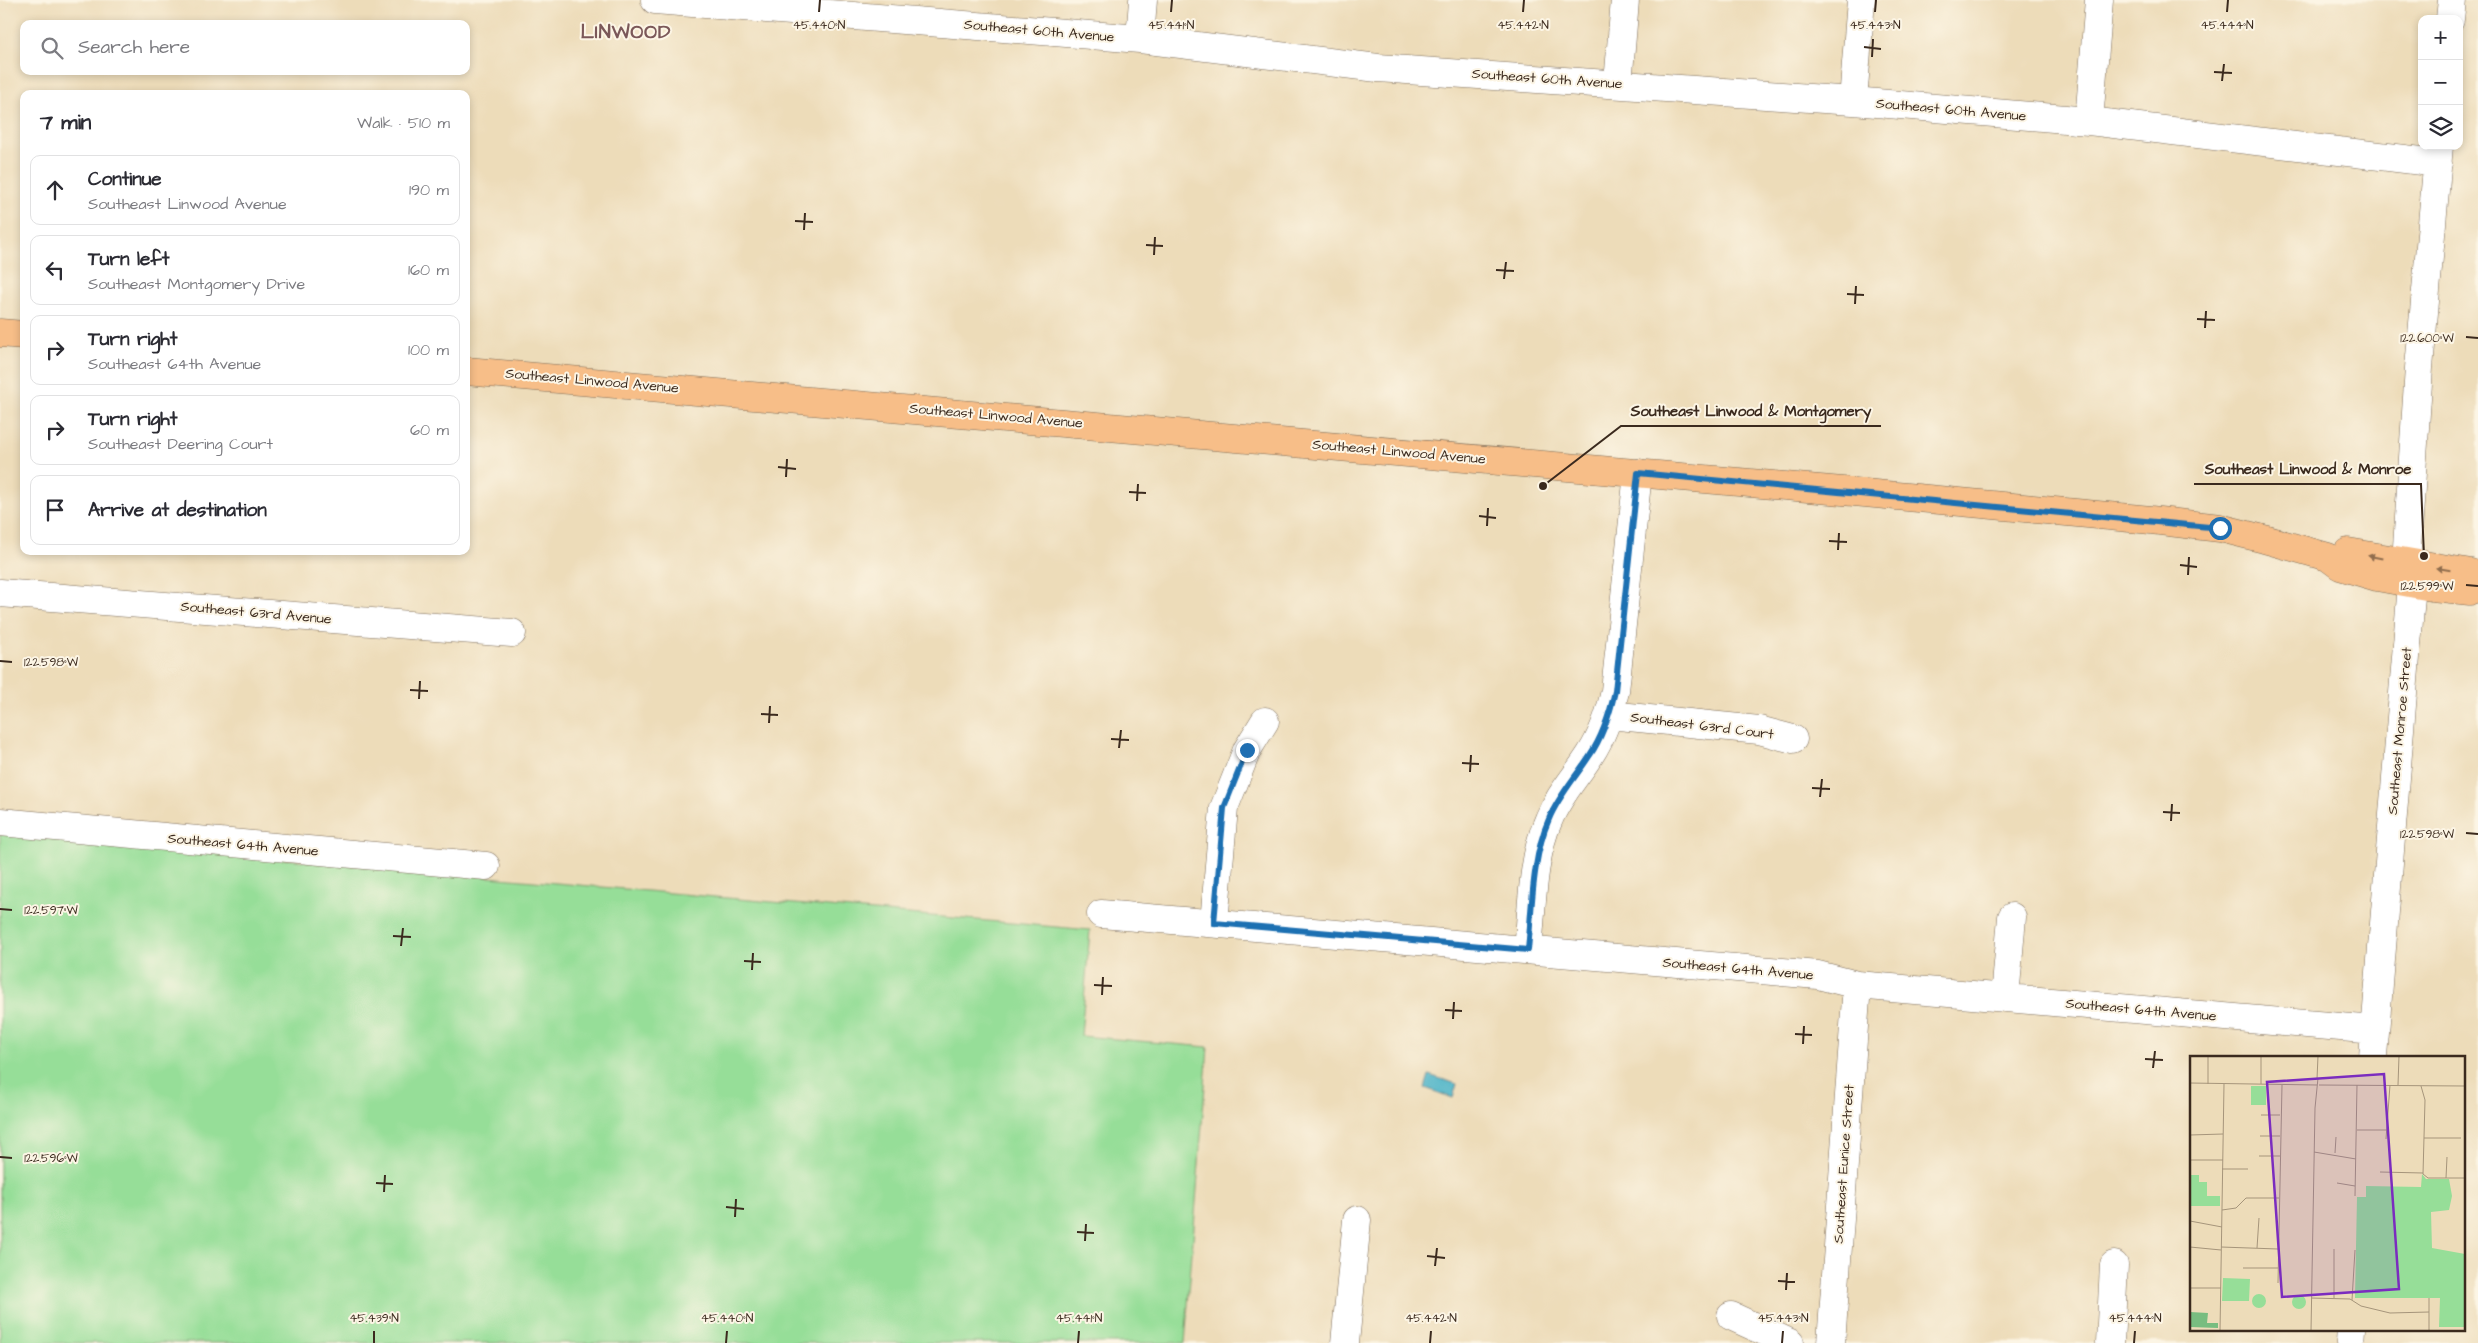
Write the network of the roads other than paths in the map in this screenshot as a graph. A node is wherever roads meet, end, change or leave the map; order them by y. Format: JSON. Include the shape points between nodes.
{"nodes":[{"id":1,"x":655,"y":0,"type":"edge"},
{"id":2,"x":1143,"y":0,"type":"edge"},
{"id":3,"x":1625,"y":0,"type":"edge"},
{"id":4,"x":1861,"y":0,"type":"edge"},
{"id":5,"x":2098,"y":0,"type":"edge"},
{"id":6,"x":2452,"y":0,"type":"edge"},
{"id":7,"x":2450,"y":15,"type":"edge"},
{"id":8,"x":1140,"y":40,"type":"junction"},
{"id":9,"x":1618,"y":84,"type":"junction"},
{"id":10,"x":1853,"y":101,"type":"junction"},
{"id":11,"x":2089,"y":121,"type":"junction"},
{"id":12,"x":2439,"y":154,"type":"edge"},
{"id":13,"x":0,"y":333,"type":"edge"},
{"id":14,"x":20,"y":335,"type":"edge"},
{"id":15,"x":470,"y":371,"type":"edge"},
{"id":16,"x":1638,"y":473,"type":"junction"},
{"id":17,"x":2409,"y":573,"type":"junction"},
{"id":18,"x":2478,"y":578,"type":"edge"},
{"id":19,"x":2478,"y":588,"type":"edge"},
{"id":20,"x":0,"y":593,"type":"edge"},
{"id":21,"x":512,"y":633,"type":"dead end"},
{"id":22,"x":1609,"y":715,"type":"junction"},
{"id":23,"x":1265,"y":721,"type":"dead end"},
{"id":24,"x":1793,"y":739,"type":"dead end"},
{"id":25,"x":0,"y":822,"type":"edge"},
{"id":26,"x":486,"y":866,"type":"dead end"},
{"id":27,"x":1101,"y":914,"type":"dead end"},
{"id":28,"x":2012,"y":917,"type":"dead end"},
{"id":29,"x":1214,"y":923,"type":"junction"},
{"id":30,"x":1528,"y":950,"type":"junction"},
{"id":31,"x":1857,"y":984,"type":"junction"},
{"id":32,"x":2004,"y":998,"type":"junction"},
{"id":33,"x":2375,"y":1030,"type":"junction"},
{"id":34,"x":2373,"y":1056,"type":"edge"},
{"id":35,"x":1356,"y":1220,"type":"dead end"},
{"id":36,"x":2114,"y":1265,"type":"dead end"},
{"id":37,"x":1731,"y":1316,"type":"dead end"},
{"id":38,"x":2351,"y":1330,"type":"edge"},
{"id":39,"x":1346,"y":1343,"type":"edge"},
{"id":40,"x":1790,"y":1343,"type":"edge"},
{"id":41,"x":1831,"y":1343,"type":"edge"},
{"id":42,"x":2110,"y":1343,"type":"edge"},
{"id":43,"x":2350,"y":1343,"type":"edge"}],
"edges":[{"from":1,"to":8,"type":"street","name":"Southeast 60th Avenue"},
{"from":2,"to":8,"type":"street"},
{"from":3,"to":9,"type":"street"},
{"from":4,"to":10,"type":"street"},
{"from":5,"to":11,"type":"street"},
{"from":6,"to":7,"type":"street"},
{"from":8,"to":9,"type":"street","name":"Southeast 60th Avenue","via":[[1378,68]]},
{"from":9,"to":10,"type":"street","name":"Southeast 60th Avenue"},
{"from":10,"to":11,"type":"street","name":"Southeast 60th Avenue"},
{"from":11,"to":12,"type":"street","name":"Southeast 60th Avenue"},
{"from":12,"to":17,"type":"street","name":"Southeast Monroe Street","via":[[2419,368]]},
{"from":13,"to":14,"type":"main road"},
{"from":15,"to":16,"type":"main road","name":"Southeast Linwood Avenue"},
{"from":16,"to":17,"type":"main road","name":"Southeast Linwood Avenue","via":[[2220,528],[2328,557],[2340,566]]},
{"from":16,"to":22,"type":"street","via":[[1619,670]]},
{"from":18,"to":17,"type":"main road","name":"Southeast Linwood Avenue","one_way":true,"via":[[2470,573]]},
{"from":17,"to":19,"type":"main road","name":"Southeast Linwood Avenue","via":[[2470,591]]},
{"from":17,"to":33,"type":"street","name":"Southeast Monroe Street"},
{"from":20,"to":21,"type":"street","name":"Southeast 63rd Avenue"},
{"from":22,"to":24,"type":"street","name":"Southeast 63rd Court","via":[[1759,730]]},
{"from":22,"to":30,"type":"street","via":[[1592,753],[1558,798],[1539,846]]},
{"from":23,"to":29,"type":"street","via":[[1247,750],[1224,808]]},
{"from":25,"to":26,"type":"street","name":"Southeast 64th Avenue"},
{"from":27,"to":29,"type":"street","name":"Southeast 64th Avenue"},
{"from":28,"to":32,"type":"street"},
{"from":29,"to":30,"type":"street","name":"Southeast 64th Avenue"},
{"from":30,"to":31,"type":"street","name":"Southeast 64th Avenue","via":[[1818,975]]},
{"from":31,"to":32,"type":"street","name":"Southeast 64th Avenue"},
{"from":31,"to":41,"type":"street","name":"Southeast Eunice Street"},
{"from":32,"to":33,"type":"street","name":"Southeast 64th Avenue"},
{"from":33,"to":34,"type":"street","name":"Southeast Monroe Street"},
{"from":35,"to":39,"type":"street"},
{"from":36,"to":42,"type":"street"},
{"from":37,"to":40,"type":"street"},
{"from":38,"to":43,"type":"street"}]}
